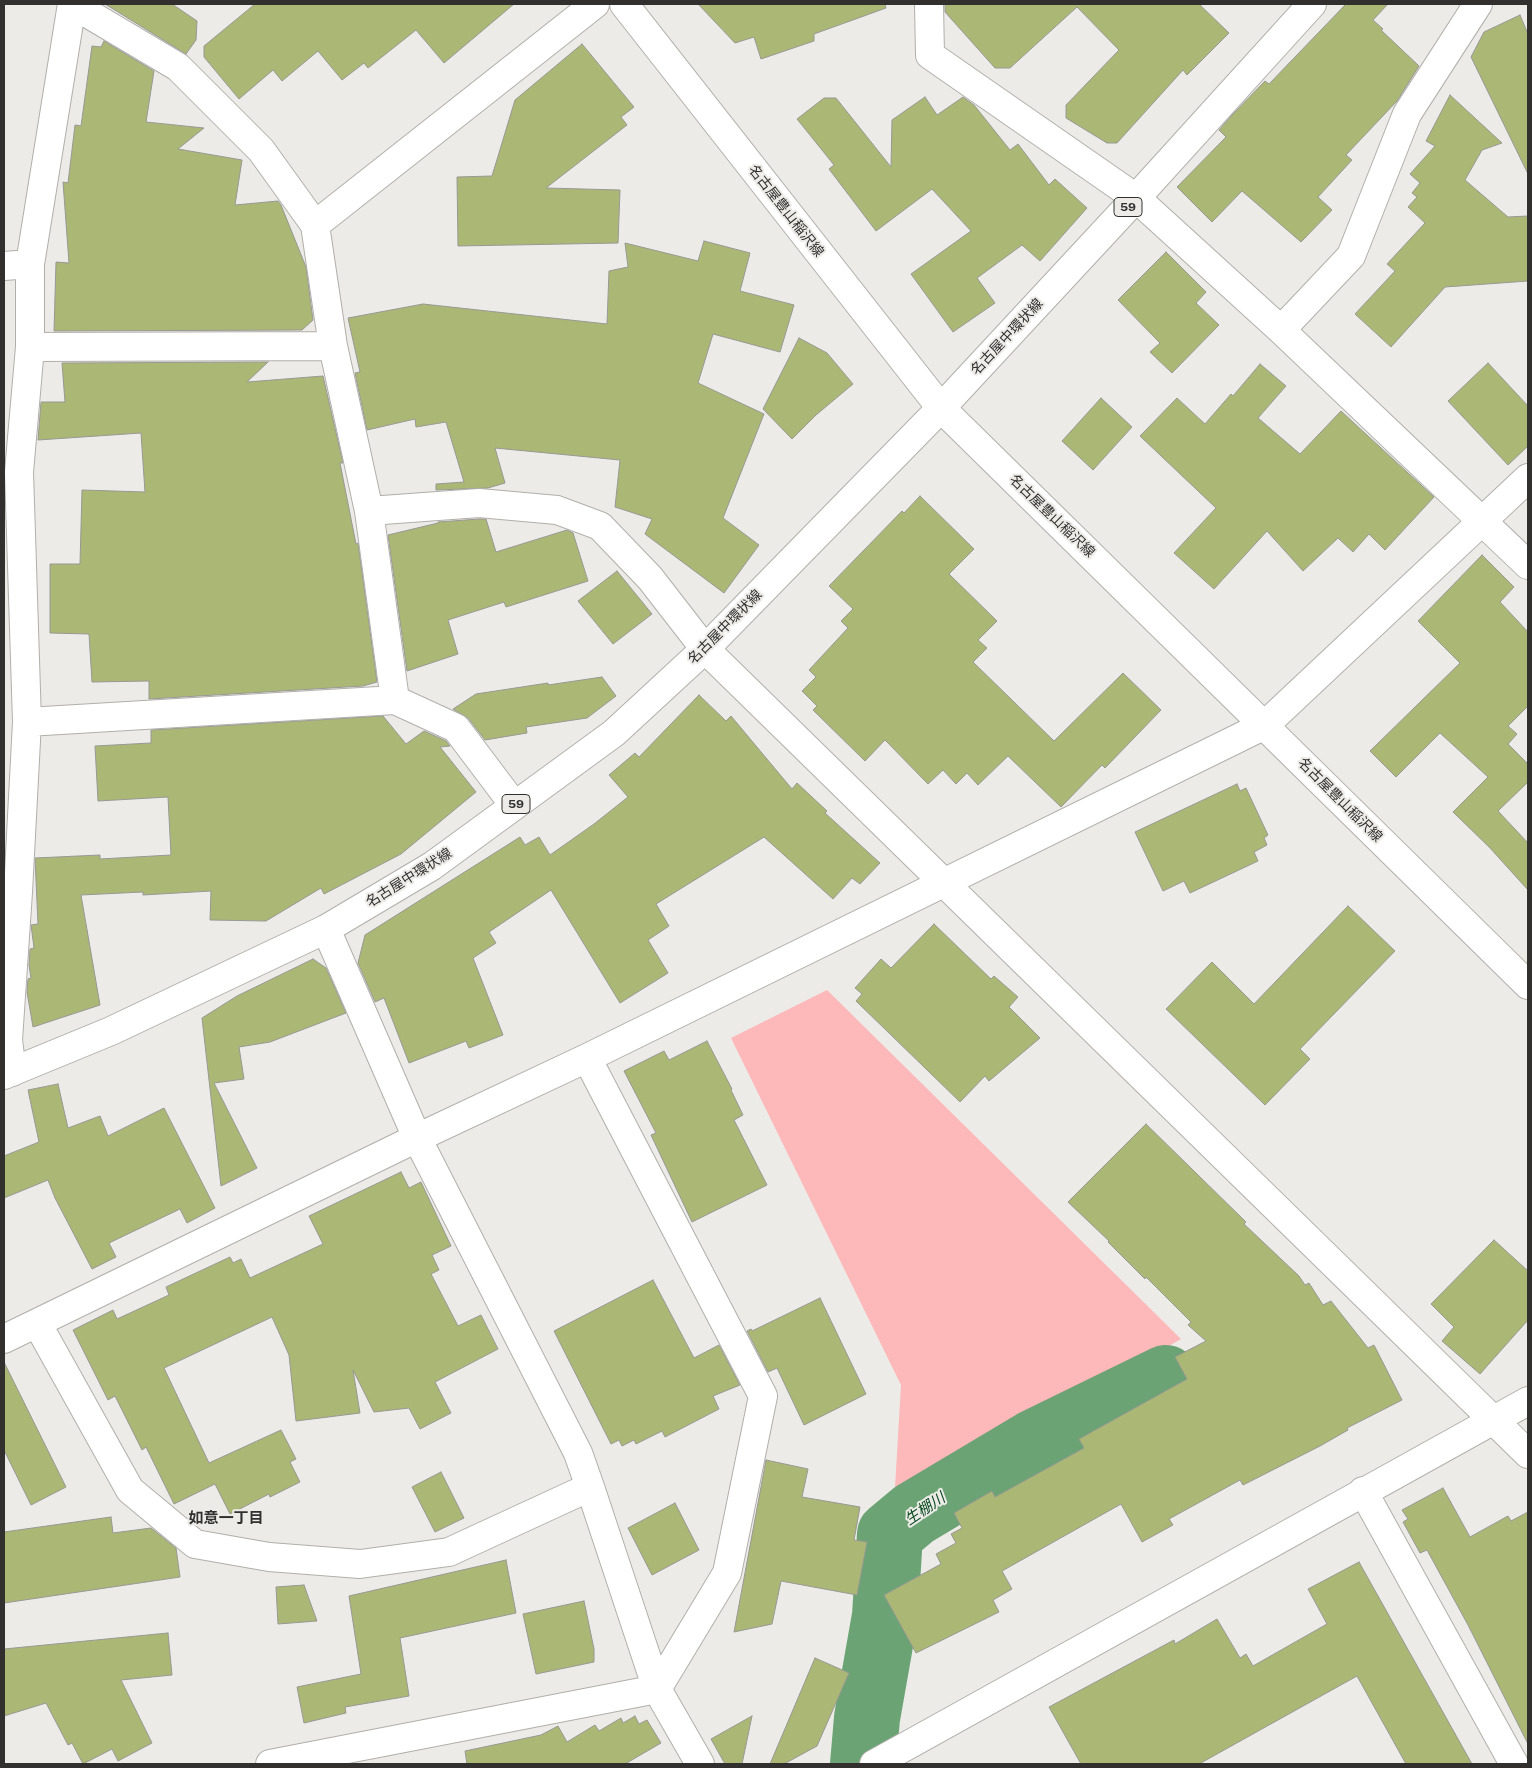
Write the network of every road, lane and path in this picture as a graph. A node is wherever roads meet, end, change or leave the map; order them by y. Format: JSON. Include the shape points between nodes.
{"nodes":[{"id":1,"x":595,"y":4,"type":"edge"},
{"id":2,"x":624,"y":4,"type":"edge"},
{"id":3,"x":930,"y":4,"type":"edge"},
{"id":4,"x":1312,"y":4,"type":"edge"},
{"id":5,"x":1478,"y":4,"type":"edge"},
{"id":6,"x":1136,"y":198,"type":"junction"},
{"id":7,"x":315,"y":225,"type":"junction"},
{"id":8,"x":30,"y":264,"type":"junction"},
{"id":9,"x":4,"y":266,"type":"edge"},
{"id":10,"x":1281,"y":330,"type":"junction"},
{"id":11,"x":333,"y":346,"type":"junction"},
{"id":12,"x":30,"y":347,"type":"junction"},
{"id":13,"x":941,"y":408,"type":"junction"},
{"id":14,"x":1528,"y":478,"type":"edge"},
{"id":15,"x":368,"y":511,"type":"junction"},
{"id":16,"x":1482,"y":520,"type":"junction"},
{"id":17,"x":1528,"y":565,"type":"edge"},
{"id":18,"x":705,"y":648,"type":"junction"},
{"id":19,"x":396,"y":700,"type":"junction"},
{"id":20,"x":27,"y":722,"type":"junction"},
{"id":21,"x":1264,"y":725,"type":"junction"},
{"id":22,"x":514,"y":805,"type":"junction"},
{"id":23,"x":945,"y":882,"type":"junction"},
{"id":24,"x":11,"y":894,"type":"edge"},
{"id":25,"x":326,"y":929,"type":"junction"},
{"id":26,"x":1528,"y":985,"type":"edge"},
{"id":27,"x":587,"y":1058,"type":"junction"},
{"id":28,"x":8,"y":1074,"type":"edge"},
{"id":29,"x":418,"y":1138,"type":"junction"},
{"id":30,"x":37,"y":1323,"type":"junction"},
{"id":31,"x":4,"y":1339,"type":"edge"},
{"id":32,"x":1528,"y":1401,"type":"edge"},
{"id":33,"x":1493,"y":1419,"type":"junction"},
{"id":34,"x":1528,"y":1454,"type":"edge"},
{"id":35,"x":590,"y":1486,"type":"junction"},
{"id":36,"x":1363,"y":1491,"type":"junction"},
{"id":37,"x":657,"y":1689,"type":"junction"},
{"id":38,"x":886,"y":1761,"type":"edge"},
{"id":39,"x":270,"y":1764,"type":"edge"},
{"id":40,"x":700,"y":1764,"type":"edge"},
{"id":41,"x":1514,"y":1764,"type":"edge"}],
"edges":[{"from":1,"to":7,"type":"street"},
{"from":2,"to":13,"type":"street","name":"名古屋豊山稲沢線"},
{"from":3,"to":6,"type":"street","via":[[930,55]]},
{"from":4,"to":6,"type":"street","name":"名古屋中環状線","number":"59"},
{"from":5,"to":10,"type":"street","via":[[1407,114],[1351,256]]},
{"from":6,"to":10,"type":"street"},
{"from":6,"to":13,"type":"street","name":"名古屋中環状線","number":"59"},
{"from":7,"to":8,"type":"street","via":[[261,150],[178,67],[72,4]]},
{"from":7,"to":11,"type":"street"},
{"from":8,"to":9,"type":"street"},
{"from":8,"to":12,"type":"street"},
{"from":10,"to":16,"type":"street"},
{"from":11,"to":12,"type":"street"},
{"from":11,"to":15,"type":"street"},
{"from":12,"to":20,"type":"street","via":[[19,472]]},
{"from":13,"to":18,"type":"street","name":"名古屋中環状線","number":"59"},
{"from":13,"to":21,"type":"street","name":"名古屋豊山稲沢線"},
{"from":14,"to":16,"type":"street"},
{"from":15,"to":18,"type":"street","via":[[479,503],[557,510],[600,526],[650,578]]},
{"from":15,"to":19,"type":"street"},
{"from":16,"to":17,"type":"street"},
{"from":16,"to":21,"type":"street"},
{"from":18,"to":22,"type":"street","name":"名古屋中環状線","number":"59","via":[[614,733]]},
{"from":18,"to":23,"type":"street"},
{"from":19,"to":20,"type":"street"},
{"from":19,"to":22,"type":"street","via":[[456,728]]},
{"from":20,"to":24,"type":"street"},
{"from":21,"to":23,"type":"street"},
{"from":21,"to":26,"type":"street","name":"名古屋豊山稲沢線"},
{"from":22,"to":25,"type":"street","name":"名古屋中環状線","number":"59","via":[[432,866]]},
{"from":23,"to":27,"type":"street"},
{"from":23,"to":33,"type":"street"},
{"from":24,"to":28,"type":"street"},
{"from":25,"to":28,"type":"street","name":"名古屋中環状線","number":"59","via":[[111,1031]]},
{"from":25,"to":29,"type":"street"},
{"from":27,"to":29,"type":"street"},
{"from":27,"to":37,"type":"street","via":[[763,1396],[727,1573]]},
{"from":29,"to":30,"type":"street"},
{"from":29,"to":35,"type":"street","via":[[578,1453]]},
{"from":30,"to":31,"type":"street"},
{"from":30,"to":35,"type":"street","via":[[130,1490],[195,1544],[269,1556],[360,1564],[449,1552]]},
{"from":32,"to":33,"type":"street"},
{"from":33,"to":34,"type":"street"},
{"from":33,"to":36,"type":"street"},
{"from":35,"to":37,"type":"street"},
{"from":36,"to":38,"type":"street"},
{"from":36,"to":41,"type":"street"},
{"from":37,"to":39,"type":"street"},
{"from":37,"to":40,"type":"street"}]}
